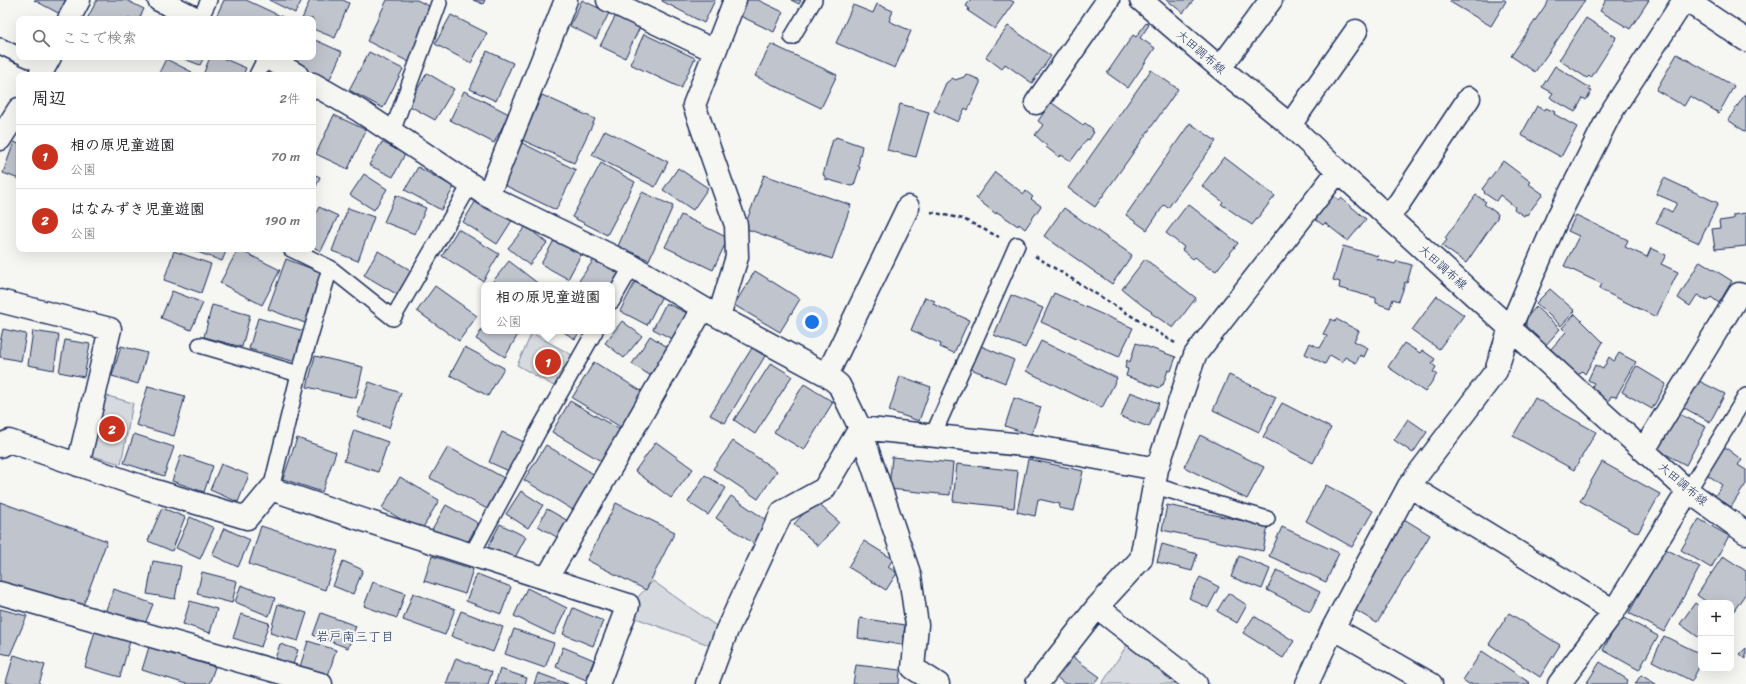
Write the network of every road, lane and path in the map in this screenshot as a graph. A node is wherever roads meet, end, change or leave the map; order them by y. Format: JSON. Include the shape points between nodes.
{"nodes":[{"id":1,"x":79,"y":0,"type":"edge"},
{"id":2,"x":159,"y":0,"type":"edge"},
{"id":3,"x":209,"y":0,"type":"edge"},
{"id":4,"x":566,"y":0,"type":"edge"},
{"id":5,"x":608,"y":0,"type":"edge"},
{"id":6,"x":735,"y":0,"type":"edge"},
{"id":7,"x":814,"y":0,"type":"edge"},
{"id":8,"x":1108,"y":0,"type":"edge"},
{"id":9,"x":1141,"y":0,"type":"edge"},
{"id":10,"x":1270,"y":0,"type":"edge"},
{"id":11,"x":1685,"y":0,"type":"edge"},
{"id":12,"x":439,"y":3,"type":"dead end"},
{"id":13,"x":71,"y":16,"type":"edge"},
{"id":14,"x":190,"y":16,"type":"edge"},
{"id":15,"x":201,"y":16,"type":"edge"},
{"id":16,"x":1356,"y":31,"type":"dead end"},
{"id":17,"x":792,"y":37,"type":"dead end"},
{"id":18,"x":1746,"y":40,"type":"edge"},
{"id":19,"x":0,"y":46,"type":"edge"},
{"id":20,"x":715,"y":51,"type":"junction"},
{"id":21,"x":16,"y":54,"type":"edge"},
{"id":22,"x":30,"y":60,"type":"edge"},
{"id":23,"x":264,"y":60,"type":"edge"},
{"id":24,"x":271,"y":60,"type":"edge"},
{"id":25,"x":45,"y":66,"type":"edge"},
{"id":26,"x":1220,"y":68,"type":"junction"},
{"id":27,"x":258,"y":72,"type":"edge"},
{"id":28,"x":292,"y":72,"type":"edge"},
{"id":29,"x":316,"y":86,"type":"edge"},
{"id":30,"x":1469,"y":98,"type":"dead end"},
{"id":31,"x":1036,"y":103,"type":"dead end"},
{"id":32,"x":16,"y":114,"type":"edge"},
{"id":33,"x":1290,"y":125,"type":"junction"},
{"id":34,"x":392,"y":132,"type":"junction"},
{"id":35,"x":0,"y":139,"type":"edge"},
{"id":36,"x":1338,"y":171,"type":"junction"},
{"id":37,"x":479,"y":191,"type":"junction"},
{"id":38,"x":908,"y":207,"type":"joint"},
{"id":39,"x":1387,"y":216,"type":"junction"},
{"id":40,"x":1017,"y":245,"type":"junction"},
{"id":41,"x":298,"y":252,"type":"edge"},
{"id":42,"x":632,"y":266,"type":"junction"},
{"id":43,"x":330,"y":268,"type":"junction"},
{"id":44,"x":1739,"y":294,"type":"dead end"},
{"id":45,"x":615,"y":297,"type":"edge"},
{"id":46,"x":0,"y":301,"type":"edge"},
{"id":47,"x":711,"y":312,"type":"junction"},
{"id":48,"x":1510,"y":328,"type":"junction"},
{"id":49,"x":593,"y":334,"type":"edge"},
{"id":50,"x":200,"y":345,"type":"dead end"},
{"id":51,"x":1195,"y":355,"type":"junction"},
{"id":52,"x":299,"y":374,"type":"junction"},
{"id":53,"x":827,"y":375,"type":"junction"},
{"id":54,"x":1746,"y":396,"type":"edge"},
{"id":55,"x":860,"y":428,"type":"junction"},
{"id":56,"x":933,"y":435,"type":"junction"},
{"id":57,"x":0,"y":446,"type":"edge"},
{"id":58,"x":1644,"y":450,"type":"junction"},
{"id":59,"x":78,"y":465,"type":"junction"},
{"id":60,"x":1156,"y":478,"type":"junction"},
{"id":61,"x":1409,"y":486,"type":"junction"},
{"id":62,"x":271,"y":489,"type":"junction"},
{"id":63,"x":1688,"y":491,"type":"junction"},
{"id":64,"x":1266,"y":519,"type":"dead end"},
{"id":65,"x":1746,"y":533,"type":"edge"},
{"id":66,"x":472,"y":554,"type":"junction"},
{"id":67,"x":547,"y":578,"type":"junction"},
{"id":68,"x":0,"y":593,"type":"edge"},
{"id":69,"x":1097,"y":607,"type":"junction"},
{"id":70,"x":1614,"y":610,"type":"junction"},
{"id":71,"x":1333,"y":628,"type":"junction"},
{"id":72,"x":321,"y":684,"type":"edge"},
{"id":73,"x":598,"y":684,"type":"edge"},
{"id":74,"x":707,"y":684,"type":"edge"},
{"id":75,"x":938,"y":684,"type":"edge"},
{"id":76,"x":1037,"y":684,"type":"edge"},
{"id":77,"x":1196,"y":684,"type":"edge"},
{"id":78,"x":1308,"y":684,"type":"edge"},
{"id":79,"x":1431,"y":684,"type":"edge"},
{"id":80,"x":1559,"y":684,"type":"edge"}],
"edges":[{"from":1,"to":13,"type":"street"},
{"from":2,"to":14,"type":"street"},
{"from":3,"to":15,"type":"lane"},
{"from":4,"to":37,"type":"street"},
{"from":5,"to":20,"type":"street"},
{"from":6,"to":20,"type":"street"},
{"from":7,"to":17,"type":"lane"},
{"from":8,"to":31,"type":"street"},
{"from":9,"to":26,"type":"street","name":"大田調布線"},
{"from":10,"to":26,"type":"street"},
{"from":11,"to":18,"type":"street"},
{"from":11,"to":48,"type":"street","via":[[1610,114],[1557,219]]},
{"from":12,"to":34,"type":"lane"},
{"from":16,"to":33,"type":"street"},
{"from":19,"to":21,"type":"lane"},
{"from":20,"to":47,"type":"street","via":[[694,105],[736,225],[737,257]]},
{"from":22,"to":25,"type":"lane"},
{"from":23,"to":27,"type":"lane"},
{"from":24,"to":28,"type":"street"},
{"from":26,"to":33,"type":"street","name":"大田調布線"},
{"from":29,"to":34,"type":"street"},
{"from":30,"to":39,"type":"street","via":[[1399,203]]},
{"from":32,"to":35,"type":"street"},
{"from":33,"to":36,"type":"street","name":"大田調布線"},
{"from":34,"to":37,"type":"street"},
{"from":36,"to":39,"type":"street","name":"大田調布線"},
{"from":36,"to":51,"type":"street"},
{"from":37,"to":42,"type":"street"},
{"from":37,"to":43,"type":"lane","via":[[392,318]]},
{"from":38,"to":40,"type":"path","via":[[963,219]]},
{"from":38,"to":53,"type":"street"},
{"from":39,"to":48,"type":"street","name":"大田調布線"},
{"from":40,"to":51,"type":"path"},
{"from":40,"to":56,"type":"lane"},
{"from":41,"to":43,"type":"lane"},
{"from":42,"to":45,"type":"lane"},
{"from":42,"to":47,"type":"street"},
{"from":43,"to":52,"type":"lane"},
{"from":44,"to":58,"type":"street"},
{"from":46,"to":59,"type":"street","via":[[110,329]]},
{"from":47,"to":53,"type":"street"},
{"from":47,"to":67,"type":"street"},
{"from":48,"to":58,"type":"street","name":"大田調布線"},
{"from":48,"to":61,"type":"street","via":[[1496,371]]},
{"from":49,"to":66,"type":"lane"},
{"from":50,"to":52,"type":"lane"},
{"from":51,"to":60,"type":"street"},
{"from":52,"to":62,"type":"lane"},
{"from":53,"to":55,"type":"street","via":[[838,385]]},
{"from":54,"to":63,"type":"lane"},
{"from":55,"to":56,"type":"street"},
{"from":55,"to":74,"type":"street","via":[[824,489],[782,512],[728,630]]},
{"from":55,"to":75,"type":"street","via":[[910,576],[917,625],[913,668]]},
{"from":56,"to":60,"type":"street","via":[[1032,446]]},
{"from":57,"to":59,"type":"street","via":[[9,441]]},
{"from":58,"to":63,"type":"street","name":"大田調布線"},
{"from":59,"to":62,"type":"street","via":[[247,518]]},
{"from":60,"to":64,"type":"lane"},
{"from":60,"to":69,"type":"street","via":[[1141,559]]},
{"from":61,"to":70,"type":"street"},
{"from":61,"to":71,"type":"street"},
{"from":62,"to":66,"type":"street"},
{"from":63,"to":65,"type":"street","name":"大田調布線"},
{"from":63,"to":70,"type":"street"},
{"from":66,"to":67,"type":"street"},
{"from":67,"to":73,"type":"street","via":[[628,605]]},
{"from":68,"to":72,"type":"street"},
{"from":69,"to":76,"type":"street"},
{"from":69,"to":77,"type":"street"},
{"from":70,"to":80,"type":"street"},
{"from":71,"to":78,"type":"street"},
{"from":71,"to":79,"type":"street"}]}
